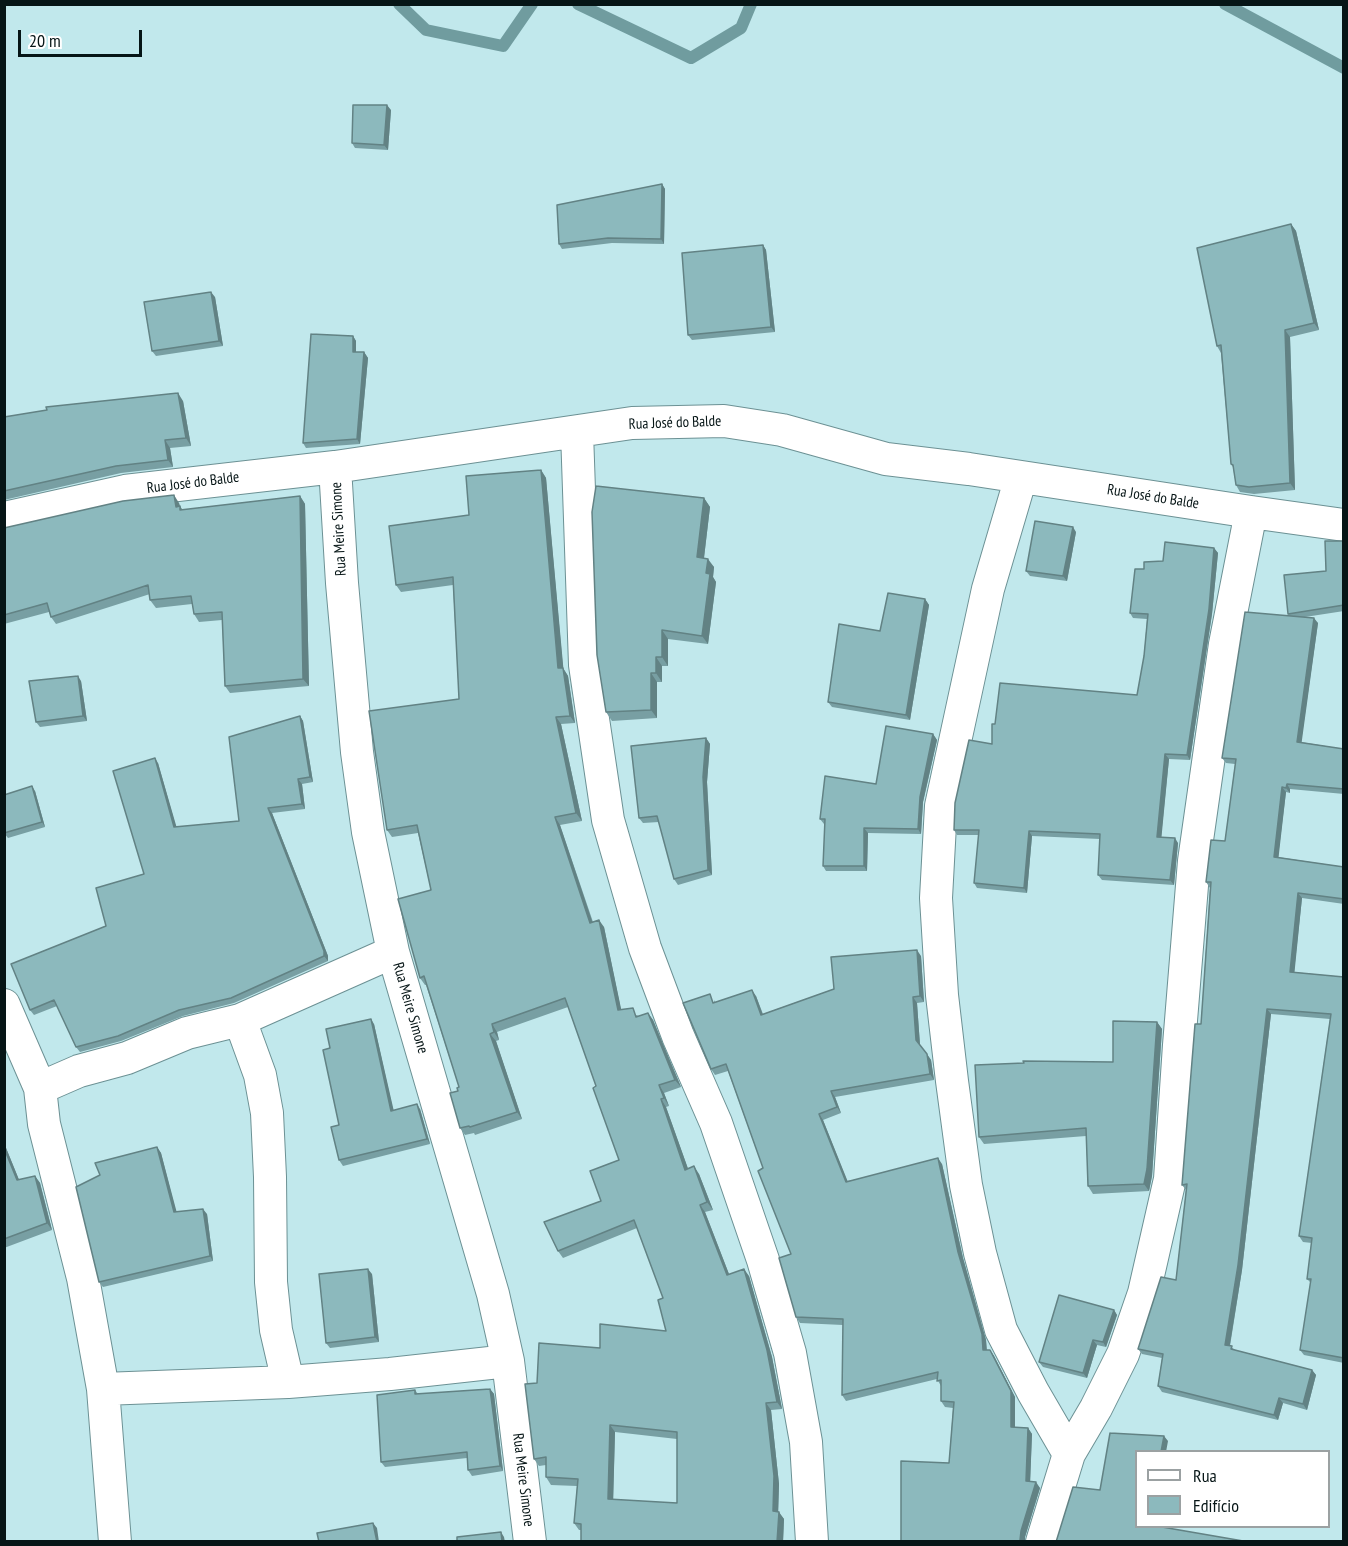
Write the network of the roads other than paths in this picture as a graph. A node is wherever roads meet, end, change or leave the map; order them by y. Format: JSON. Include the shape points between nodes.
{"nodes":[{"id":1,"x":577,"y":432,"type":"junction"},
{"id":2,"x":335,"y":466,"type":"junction"},
{"id":3,"x":1021,"y":477,"type":"junction"},
{"id":4,"x":1251,"y":512,"type":"junction"},
{"id":5,"x":4,"y":518,"type":"edge"},
{"id":6,"x":1344,"y":525,"type":"edge"},
{"id":7,"x":393,"y":952,"type":"junction"},
{"id":8,"x":4,"y":1005,"type":"edge"},
{"id":9,"x":240,"y":1020,"type":"junction"},
{"id":10,"x":40,"y":1088,"type":"junction"},
{"id":11,"x":508,"y":1361,"type":"junction"},
{"id":12,"x":288,"y":1382,"type":"junction"},
{"id":13,"x":103,"y":1389,"type":"junction"},
{"id":14,"x":1069,"y":1454,"type":"junction"},
{"id":15,"x":115,"y":1542,"type":"edge"},
{"id":16,"x":531,"y":1542,"type":"edge"},
{"id":17,"x":812,"y":1542,"type":"edge"},
{"id":18,"x":1042,"y":1542,"type":"edge"}],
"edges":[{"from":1,"to":2,"type":"street","name":"Rua José do Balde"},
{"from":1,"to":3,"type":"street","name":"Rua José do Balde","via":[[632,423],[724,421],[782,430],[886,459]]},
{"from":1,"to":17,"type":"street","via":[[585,665],[608,820],[645,948],[716,1123],[790,1353],[806,1442]]},
{"from":2,"to":5,"type":"street","name":"Rua José do Balde","via":[[125,491]]},
{"from":2,"to":7,"type":"street","name":"Rua Meire Simone","via":[[357,752],[368,832]]},
{"from":3,"to":4,"type":"street","name":"Rua José do Balde"},
{"from":3,"to":14,"type":"street","via":[[988,589],[941,806],[936,898],[952,1081],[980,1253],[1001,1330]]},
{"from":4,"to":6,"type":"street","name":"Rua José do Balde"},
{"from":4,"to":14,"type":"street","via":[[1225,644],[1194,861],[1170,1179],[1144,1293],[1123,1354]]},
{"from":7,"to":9,"type":"street"},
{"from":7,"to":11,"type":"street","name":"Rua Meire Simone","via":[[493,1294]]},
{"from":8,"to":10,"type":"street"},
{"from":9,"to":10,"type":"street","via":[[187,1033]]},
{"from":9,"to":12,"type":"street","via":[[260,1075],[267,1113],[271,1282],[276,1330]]},
{"from":10,"to":13,"type":"street","via":[[44,1124],[83,1278]]},
{"from":11,"to":12,"type":"street"},
{"from":11,"to":16,"type":"street","name":"Rua Meire Simone"},
{"from":12,"to":13,"type":"street"},
{"from":13,"to":15,"type":"street"},
{"from":14,"to":18,"type":"street"}]}
